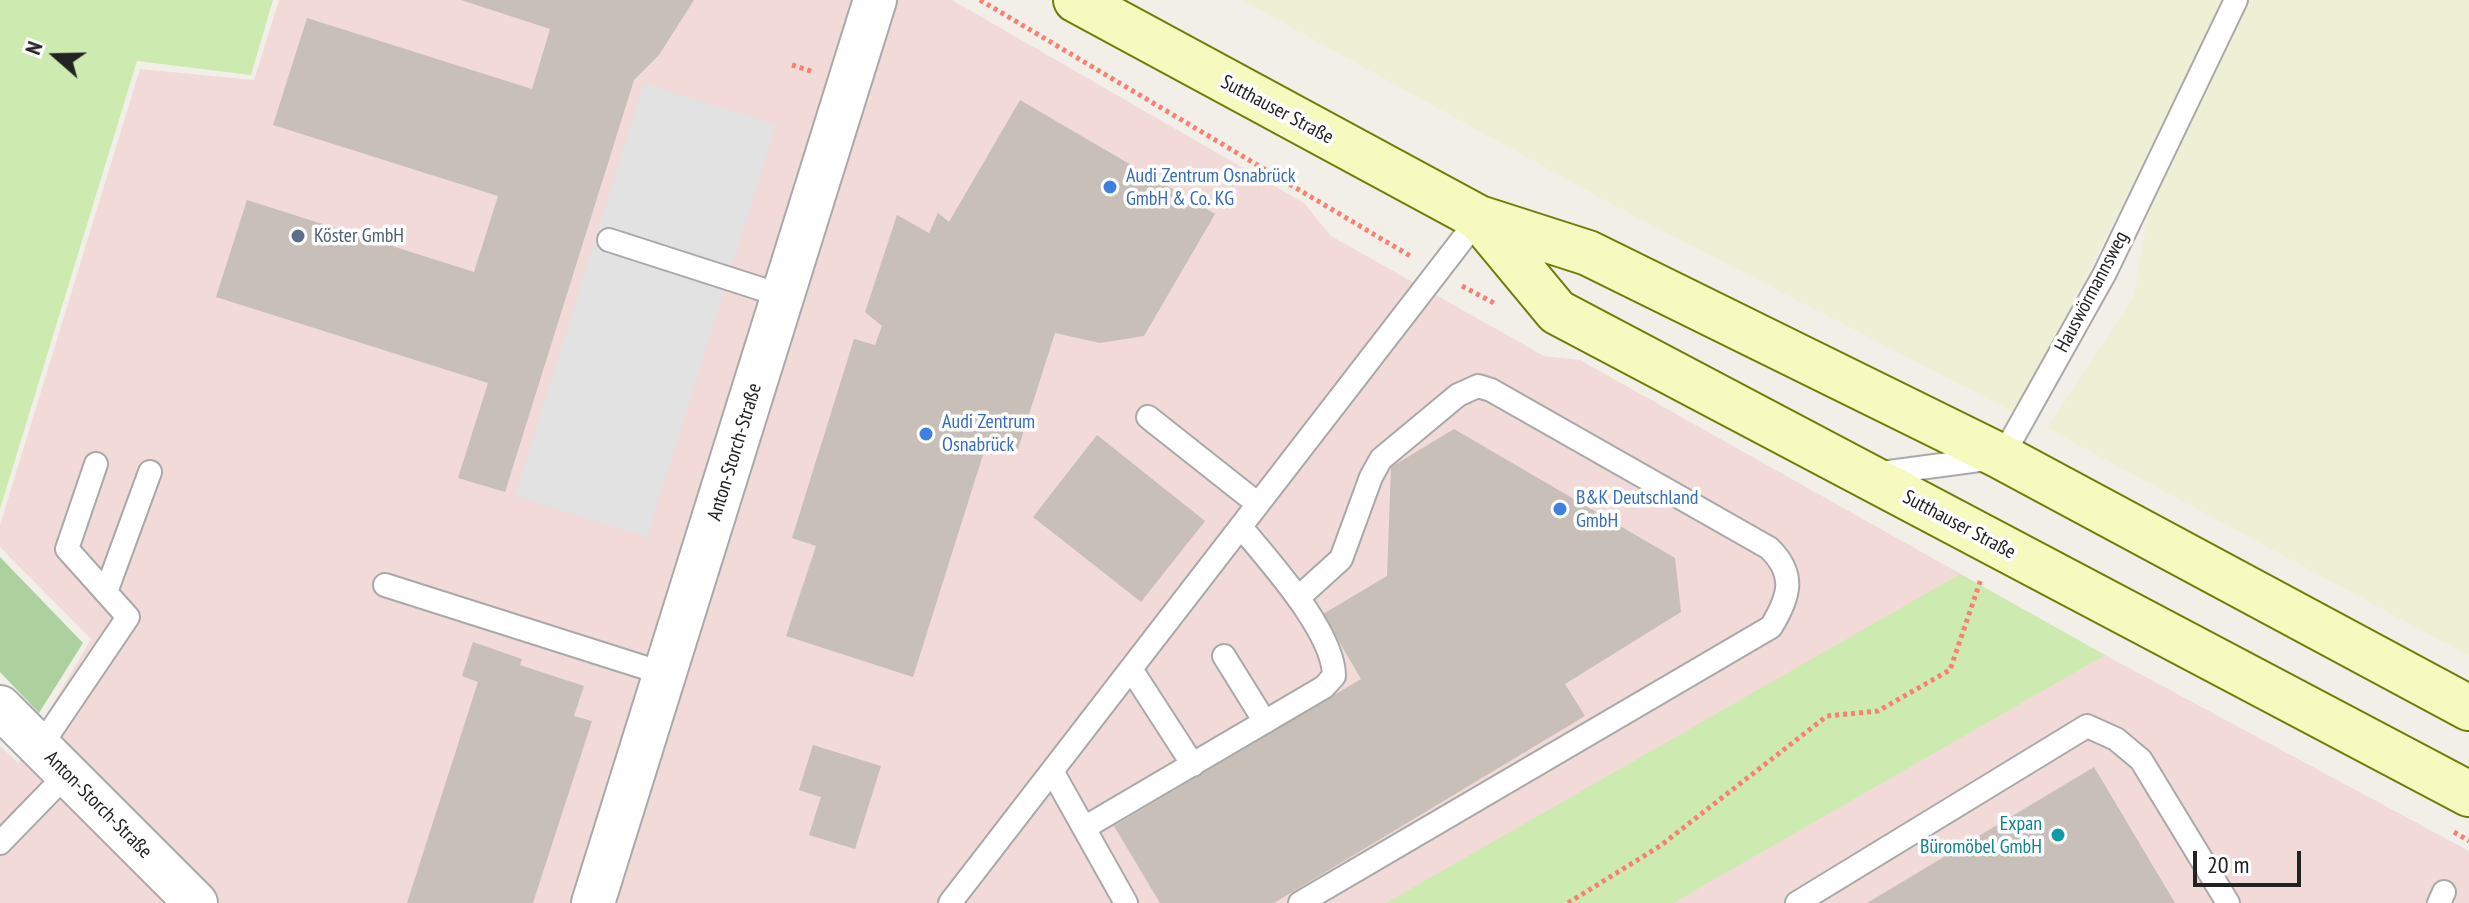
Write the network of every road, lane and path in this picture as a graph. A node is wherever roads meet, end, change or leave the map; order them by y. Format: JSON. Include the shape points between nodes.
{"nodes":[{"id":1,"x":875,"y":0,"type":"edge"},
{"id":2,"x":1076,"y":0,"type":"edge"},
{"id":3,"x":2236,"y":0,"type":"edge"},
{"id":4,"x":1479,"y":218,"type":"junction"},
{"id":5,"x":609,"y":240,"type":"dead end"},
{"id":6,"x":783,"y":296,"type":"junction"},
{"id":7,"x":1148,"y":417,"type":"dead end"},
{"id":8,"x":2002,"y":457,"type":"junction"},
{"id":9,"x":96,"y":464,"type":"dead end"},
{"id":10,"x":150,"y":472,"type":"dead end"},
{"id":11,"x":1866,"y":475,"type":"junction"},
{"id":12,"x":1258,"y":504,"type":"junction"},
{"id":13,"x":1241,"y":527,"type":"junction"},
{"id":14,"x":1999,"y":547,"type":"junction"},
{"id":15,"x":385,"y":585,"type":"dead end"},
{"id":16,"x":106,"y":592,"type":"junction"},
{"id":17,"x":1298,"y":598,"type":"junction"},
{"id":18,"x":1224,"y":656,"type":"dead end"},
{"id":19,"x":1131,"y":669,"type":"junction"},
{"id":20,"x":665,"y":674,"type":"junction"},
{"id":21,"x":0,"y":707,"type":"edge"},
{"id":22,"x":2469,"y":708,"type":"edge"},
{"id":23,"x":1265,"y":722,"type":"junction"},
{"id":24,"x":54,"y":761,"type":"junction"},
{"id":25,"x":1193,"y":765,"type":"junction"},
{"id":26,"x":1052,"y":771,"type":"junction"},
{"id":27,"x":2469,"y":794,"type":"edge"},
{"id":28,"x":1084,"y":828,"type":"junction"},
{"id":29,"x":0,"y":843,"type":"edge"},
{"id":30,"x":196,"y":903,"type":"edge"},
{"id":31,"x":593,"y":903,"type":"edge"},
{"id":32,"x":950,"y":903,"type":"edge"},
{"id":33,"x":1126,"y":903,"type":"edge"},
{"id":34,"x":1300,"y":903,"type":"edge"},
{"id":35,"x":1568,"y":903,"type":"edge"},
{"id":36,"x":1797,"y":903,"type":"edge"},
{"id":37,"x":2228,"y":903,"type":"edge"}],
"edges":[{"from":1,"to":6,"type":"street","name":"Anton-Storch-Straße"},
{"from":2,"to":4,"type":"street","name":"Sutthauser Straße"},
{"from":3,"to":8,"type":"lane","name":"Hauswörmannsweg","via":[[2105,273]]},
{"from":4,"to":8,"type":"street","name":"Sutthauser Straße","via":[[1588,253]]},
{"from":4,"to":11,"type":"street","name":"Sutthauser Straße","via":[[1557,312]]},
{"from":4,"to":12,"type":"lane"},
{"from":5,"to":6,"type":"lane"},
{"from":6,"to":20,"type":"street","name":"Anton-Storch-Straße"},
{"from":7,"to":12,"type":"lane"},
{"from":8,"to":11,"type":"lane"},
{"from":8,"to":22,"type":"street","name":"Sutthauser Straße"},
{"from":9,"to":16,"type":"lane","via":[[67,549]]},
{"from":10,"to":16,"type":"lane"},
{"from":11,"to":14,"type":"street","name":"Sutthauser Straße"},
{"from":12,"to":13,"type":"lane"},
{"from":13,"to":17,"type":"lane"},
{"from":13,"to":19,"type":"lane"},
{"from":14,"to":27,"type":"street","name":"Sutthauser Straße"},
{"from":14,"to":35,"type":"path","via":[[1974,593],[1950,670],[1878,711],[1827,716],[1660,846]]},
{"from":15,"to":20,"type":"lane"},
{"from":16,"to":24,"type":"lane","via":[[128,617]]},
{"from":17,"to":23,"type":"lane","via":[[1328,650],[1334,676]]},
{"from":17,"to":34,"type":"lane","via":[[1341,559],[1381,459],[1458,395],[1478,386],[1769,548],[1784,563],[1788,584],[1783,608],[1771,627]]},
{"from":18,"to":23,"type":"lane"},
{"from":19,"to":25,"type":"lane"},
{"from":19,"to":26,"type":"lane"},
{"from":20,"to":31,"type":"street","name":"Anton-Storch-Straße"},
{"from":21,"to":24,"type":"street","name":"Anton-Storch-Straße"},
{"from":23,"to":25,"type":"lane"},
{"from":24,"to":29,"type":"lane"},
{"from":24,"to":30,"type":"street","name":"Anton-Storch-Straße"},
{"from":25,"to":28,"type":"lane"},
{"from":26,"to":28,"type":"lane"},
{"from":26,"to":32,"type":"lane"},
{"from":28,"to":33,"type":"lane"},
{"from":36,"to":37,"type":"lane","via":[[2087,726],[2116,739],[2141,760]]}]}
